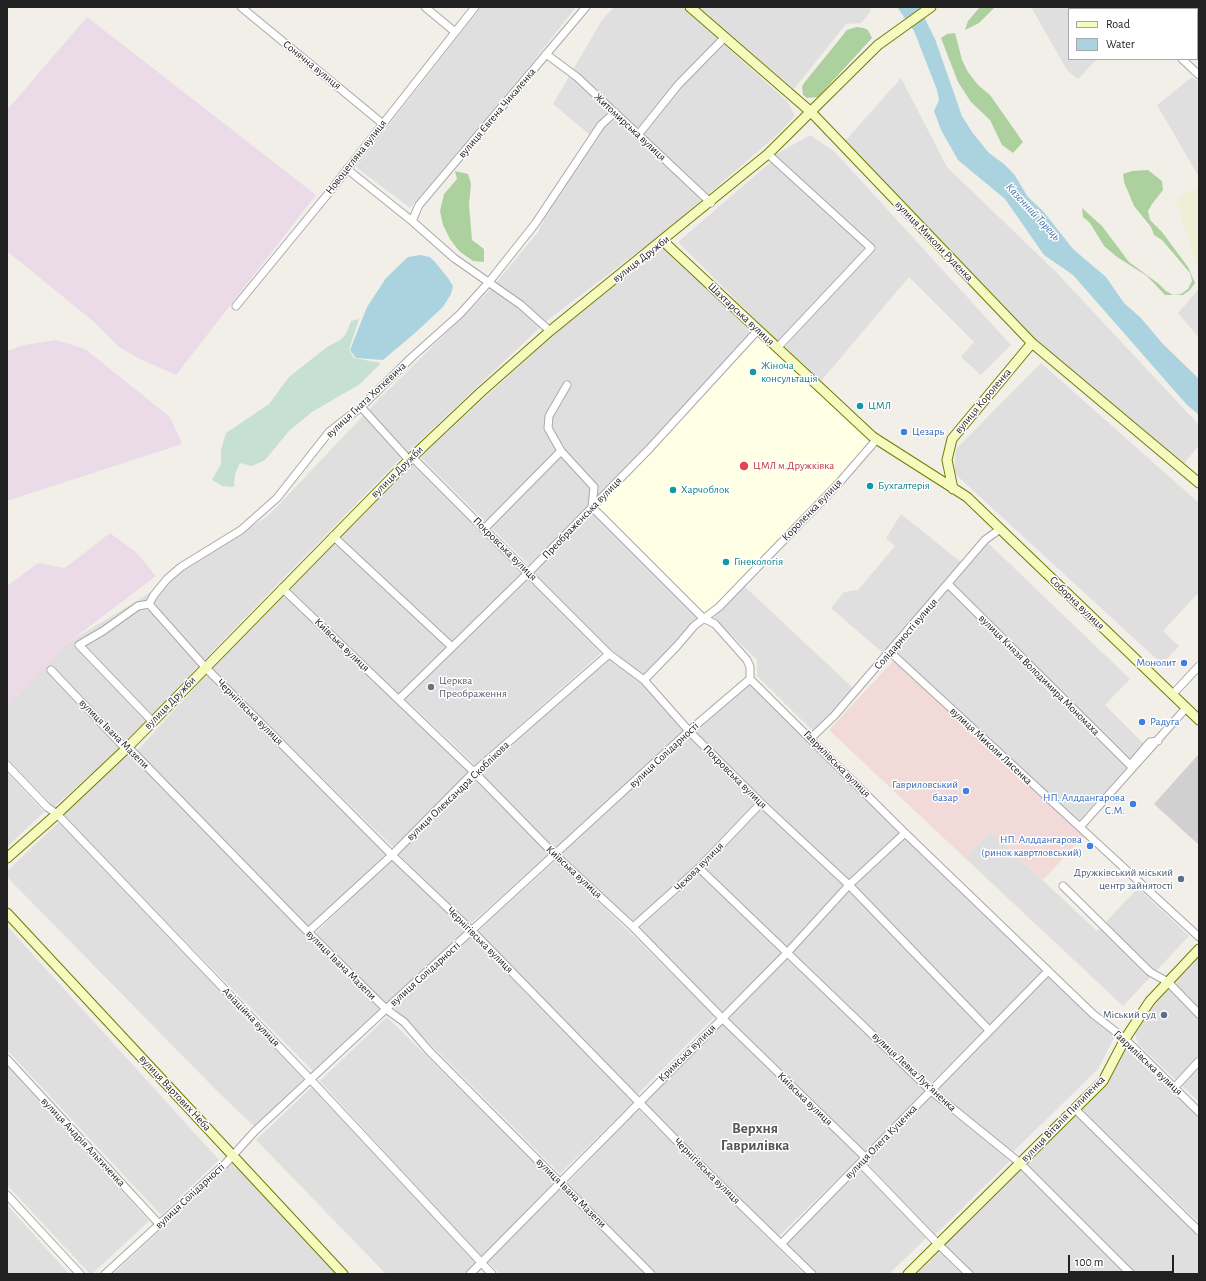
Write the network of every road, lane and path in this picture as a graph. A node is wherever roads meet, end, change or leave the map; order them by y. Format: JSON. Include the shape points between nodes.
{"nodes":[{"id":1,"x":241,"y":7,"type":"edge"},
{"id":2,"x":425,"y":7,"type":"edge"},
{"id":3,"x":475,"y":7,"type":"edge"},
{"id":4,"x":586,"y":7,"type":"edge"},
{"id":5,"x":690,"y":7,"type":"edge"},
{"id":6,"x":931,"y":7,"type":"edge"},
{"id":7,"x":455,"y":32,"type":"junction"},
{"id":8,"x":724,"y":38,"type":"junction"},
{"id":9,"x":546,"y":54,"type":"junction"},
{"id":10,"x":1183,"y":60,"type":"edge"},
{"id":11,"x":1199,"y":75,"type":"edge"},
{"id":12,"x":614,"y":112,"type":"junction"},
{"id":13,"x":811,"y":112,"type":"junction"},
{"id":14,"x":383,"y":124,"type":"junction"},
{"id":15,"x":638,"y":135,"type":"junction"},
{"id":16,"x":768,"y":154,"type":"junction"},
{"id":17,"x":347,"y":169,"type":"junction"},
{"id":18,"x":711,"y":203,"type":"junction"},
{"id":19,"x":412,"y":220,"type":"junction"},
{"id":20,"x":663,"y":241,"type":"junction"},
{"id":21,"x":489,"y":282,"type":"junction"},
{"id":22,"x":236,"y":306,"type":"dead end"},
{"id":23,"x":758,"y":330,"type":"junction"},
{"id":24,"x":550,"y":331,"type":"junction"},
{"id":25,"x":1032,"y":343,"type":"junction"},
{"id":26,"x":776,"y":348,"type":"junction"},
{"id":27,"x":567,"y":385,"type":"dead end"},
{"id":28,"x":361,"y":408,"type":"junction"},
{"id":29,"x":877,"y":439,"type":"junction"},
{"id":30,"x":561,"y":450,"type":"junction"},
{"id":31,"x":410,"y":458,"type":"junction"},
{"id":32,"x":1183,"y":470,"type":"junction"},
{"id":33,"x":1199,"y":474,"type":"edge"},
{"id":34,"x":1199,"y":483,"type":"edge"},
{"id":35,"x":953,"y":489,"type":"junction"},
{"id":36,"x":592,"y":507,"type":"junction"},
{"id":37,"x":485,"y":528,"type":"junction"},
{"id":38,"x":1000,"y":530,"type":"junction"},
{"id":39,"x":333,"y":536,"type":"junction"},
{"id":40,"x":529,"y":572,"type":"junction"},
{"id":41,"x":948,"y":584,"type":"junction"},
{"id":42,"x":282,"y":588,"type":"junction"},
{"id":43,"x":149,"y":604,"type":"junction"},
{"id":44,"x":703,"y":618,"type":"junction"},
{"id":45,"x":452,"y":647,"type":"junction"},
{"id":46,"x":890,"y":652,"type":"junction"},
{"id":47,"x":609,"y":654,"type":"junction"},
{"id":48,"x":1199,"y":666,"type":"edge"},
{"id":49,"x":205,"y":667,"type":"junction"},
{"id":50,"x":51,"y":670,"type":"dead end"},
{"id":51,"x":750,"y":679,"type":"junction"},
{"id":52,"x":644,"y":680,"type":"junction"},
{"id":53,"x":1172,"y":695,"type":"junction"},
{"id":54,"x":398,"y":699,"type":"junction"},
{"id":55,"x":1186,"y":708,"type":"junction"},
{"id":56,"x":1199,"y":720,"type":"edge"},
{"id":57,"x":152,"y":721,"type":"junction"},
{"id":58,"x":689,"y":731,"type":"junction"},
{"id":59,"x":811,"y":738,"type":"junction"},
{"id":60,"x":1158,"y":741,"type":"junction"},
{"id":61,"x":128,"y":747,"type":"junction"},
{"id":62,"x":7,"y":765,"type":"edge"},
{"id":63,"x":1130,"y":765,"type":"junction"},
{"id":64,"x":474,"y":772,"type":"junction"},
{"id":65,"x":760,"y":803,"type":"junction"},
{"id":66,"x":57,"y":814,"type":"junction"},
{"id":67,"x":1078,"y":826,"type":"junction"},
{"id":68,"x":905,"y":833,"type":"junction"},
{"id":69,"x":392,"y":855,"type":"junction"},
{"id":70,"x":555,"y":856,"type":"junction"},
{"id":71,"x":7,"y":858,"type":"edge"},
{"id":72,"x":699,"y":868,"type":"junction"},
{"id":73,"x":850,"y":885,"type":"junction"},
{"id":74,"x":1063,"y":886,"type":"dead end"},
{"id":75,"x":7,"y":912,"type":"edge"},
{"id":76,"x":633,"y":927,"type":"junction"},
{"id":77,"x":472,"y":931,"type":"junction"},
{"id":78,"x":308,"y":932,"type":"junction"},
{"id":79,"x":1199,"y":937,"type":"edge"},
{"id":80,"x":1199,"y":949,"type":"edge"},
{"id":81,"x":787,"y":953,"type":"junction"},
{"id":82,"x":1048,"y":971,"type":"junction"},
{"id":83,"x":1168,"y":982,"type":"junction"},
{"id":84,"x":386,"y":1009,"type":"junction"},
{"id":85,"x":1199,"y":1014,"type":"edge"},
{"id":86,"x":722,"y":1018,"type":"junction"},
{"id":87,"x":989,"y":1030,"type":"junction"},
{"id":88,"x":1124,"y":1039,"type":"junction"},
{"id":89,"x":7,"y":1059,"type":"edge"},
{"id":90,"x":1199,"y":1061,"type":"edge"},
{"id":91,"x":311,"y":1080,"type":"junction"},
{"id":92,"x":1174,"y":1088,"type":"junction"},
{"id":93,"x":930,"y":1090,"type":"junction"},
{"id":94,"x":639,"y":1102,"type":"junction"},
{"id":95,"x":1075,"y":1109,"type":"junction"},
{"id":96,"x":1199,"y":1112,"type":"edge"},
{"id":97,"x":234,"y":1156,"type":"junction"},
{"id":98,"x":863,"y":1160,"type":"junction"},
{"id":99,"x":1020,"y":1163,"type":"junction"},
{"id":100,"x":560,"y":1182,"type":"junction"},
{"id":101,"x":7,"y":1195,"type":"edge"},
{"id":102,"x":160,"y":1225,"type":"junction"},
{"id":103,"x":1199,"y":1231,"type":"edge"},
{"id":104,"x":781,"y":1244,"type":"junction"},
{"id":105,"x":938,"y":1244,"type":"junction"},
{"id":106,"x":481,"y":1263,"type":"junction"},
{"id":107,"x":80,"y":1274,"type":"edge"},
{"id":108,"x":105,"y":1274,"type":"edge"},
{"id":109,"x":343,"y":1274,"type":"edge"},
{"id":110,"x":470,"y":1274,"type":"edge"},
{"id":111,"x":492,"y":1274,"type":"edge"},
{"id":112,"x":651,"y":1274,"type":"edge"},
{"id":113,"x":812,"y":1274,"type":"edge"},
{"id":114,"x":908,"y":1274,"type":"edge"},
{"id":115,"x":969,"y":1274,"type":"edge"},
{"id":116,"x":1131,"y":1274,"type":"edge"}],
"edges":[{"from":1,"to":14,"type":"street","name":"Сонячна вулиця"},
{"from":2,"to":7,"type":"street"},
{"from":3,"to":7,"type":"street","name":"Новоцегляна вулиця"},
{"from":4,"to":9,"type":"street","name":"вулиця Євгена Чикаленка"},
{"from":5,"to":8,"type":"street","name":"вулиця Миколи Руденка"},
{"from":6,"to":13,"type":"street","name":"вулиця Дружби","via":[[878,45]]},
{"from":7,"to":14,"type":"street","name":"Новоцегляна вулиця"},
{"from":8,"to":13,"type":"street","name":"вулиця Миколи Руденка"},
{"from":8,"to":15,"type":"street","via":[[678,85]]},
{"from":9,"to":12,"type":"street","name":"Житомирська вулиця","via":[[577,77]]},
{"from":9,"to":19,"type":"street","name":"вулиця Євгена Чикаленка","via":[[419,205]]},
{"from":10,"to":11,"type":"street"},
{"from":12,"to":15,"type":"street","name":"Житомирська вулиця"},
{"from":12,"to":21,"type":"street","name":"вулиця Гната Хоткевича","via":[[601,125],[535,224]]},
{"from":13,"to":16,"type":"street","name":"вулиця Дружби"},
{"from":13,"to":25,"type":"street","name":"вулиця Миколи Руденка"},
{"from":14,"to":17,"type":"street","name":"Новоцегляна вулиця"},
{"from":15,"to":18,"type":"street","name":"Житомирська вулиця"},
{"from":16,"to":18,"type":"street","name":"вулиця Дружби"},
{"from":16,"to":26,"type":"street","via":[[872,248]]},
{"from":17,"to":19,"type":"street"},
{"from":17,"to":22,"type":"street","name":"Новоцегляна вулиця"},
{"from":18,"to":20,"type":"street","name":"вулиця Дружби"},
{"from":19,"to":21,"type":"street","via":[[454,258]]},
{"from":20,"to":23,"type":"street","name":"Шахтарська вулиця"},
{"from":20,"to":24,"type":"street","name":"вулиця Дружби"},
{"from":21,"to":24,"type":"street","via":[[522,305]]},
{"from":21,"to":28,"type":"street","name":"вулиця Гната Хоткевича","via":[[460,314]]},
{"from":23,"to":26,"type":"street","name":"Шахтарська вулиця"},
{"from":23,"to":36,"type":"street","name":"Преображенська вулиця"},
{"from":24,"to":31,"type":"street","name":"вулиця Дружби"},
{"from":25,"to":32,"type":"street","name":"вулиця Миколи Руденка"},
{"from":25,"to":35,"type":"street","name":"вулиця Короленка","via":[[952,439],[947,460]]},
{"from":26,"to":29,"type":"street","name":"Шахтарська вулиця"},
{"from":27,"to":30,"type":"street","via":[[549,416],[548,428]]},
{"from":28,"to":31,"type":"street","name":"Покровська вулиця"},
{"from":28,"to":43,"type":"street","name":"вулиця Гната Хоткевича","via":[[329,432],[278,498],[241,530],[166,579]]},
{"from":29,"to":35,"type":"street","name":"Шахтарська вулиця"},
{"from":29,"to":44,"type":"street","name":"Короленка вулиця","via":[[838,484],[719,607]]},
{"from":30,"to":36,"type":"street","via":[[594,487]]},
{"from":30,"to":37,"type":"street"},
{"from":31,"to":37,"type":"street","name":"Покровська вулиця"},
{"from":31,"to":39,"type":"street","name":"вулиця Дружби"},
{"from":32,"to":33,"type":"street","name":"вулиця Миколи Руденка"},
{"from":32,"to":34,"type":"street","name":"вулиця Миколи Руденка"},
{"from":35,"to":38,"type":"street","name":"Соборна вулиця","via":[[966,497]]},
{"from":36,"to":40,"type":"street","name":"Преображенська вулиця"},
{"from":36,"to":44,"type":"street"},
{"from":37,"to":40,"type":"street","name":"Покровська вулиця"},
{"from":38,"to":41,"type":"street","name":"Солідарності вулиця","via":[[986,540]]},
{"from":38,"to":53,"type":"street","name":"Соборна вулиця"},
{"from":39,"to":42,"type":"street","name":"вулиця Дружби"},
{"from":39,"to":45,"type":"street"},
{"from":40,"to":45,"type":"street","name":"Преображенська вулиця"},
{"from":40,"to":47,"type":"street","name":"Покровська вулиця"},
{"from":41,"to":46,"type":"street","name":"Солідарності вулиця"},
{"from":41,"to":63,"type":"street","name":"вулиця Князя Володимира Мономаха"},
{"from":42,"to":49,"type":"street","name":"вулиця Дружби"},
{"from":42,"to":54,"type":"street","name":"Київська вулиця"},
{"from":43,"to":49,"type":"street","name":"Чернігівська вулиця"},
{"from":43,"to":57,"type":"street","via":[[138,606],[79,645]]},
{"from":44,"to":51,"type":"street","via":[[715,624],[747,660]]},
{"from":44,"to":52,"type":"street","name":"Короленка вулиця"},
{"from":45,"to":54,"type":"street","name":"Преображенська вулиця"},
{"from":46,"to":59,"type":"street","name":"Солідарності вулиця","via":[[834,716]]},
{"from":46,"to":67,"type":"street","name":"вулиця Миколи Лисенка"},
{"from":47,"to":52,"type":"street","name":"Покровська вулиця"},
{"from":47,"to":64,"type":"street","name":"вулиця Олександра Скоблікова"},
{"from":48,"to":53,"type":"street"},
{"from":49,"to":57,"type":"street","name":"вулиця Дружби"},
{"from":49,"to":69,"type":"street","name":"Чернігівська вулиця"},
{"from":50,"to":61,"type":"street","name":"вулиця Івана Мазепи","via":[[123,746]]},
{"from":51,"to":58,"type":"street","name":"вулиця Солідарності"},
{"from":51,"to":59,"type":"street","name":"Гаврилівська вулиця"},
{"from":52,"to":58,"type":"street","name":"Покровська вулиця"},
{"from":53,"to":55,"type":"street","name":"Соборна вулиця"},
{"from":54,"to":64,"type":"street","name":"Київська вулиця"},
{"from":55,"to":56,"type":"street","name":"Соборна вулиця"},
{"from":55,"to":60,"type":"street"},
{"from":57,"to":61,"type":"street","name":"вулиця Дружби"},
{"from":58,"to":65,"type":"street","name":"Покровська вулиця"},
{"from":58,"to":70,"type":"street","name":"вулиця Солідарності"},
{"from":59,"to":68,"type":"street","name":"Гаврилівська вулиця"},
{"from":60,"to":63,"type":"street","via":[[1150,742]]},
{"from":60,"to":67,"type":"street"},
{"from":61,"to":66,"type":"street","name":"вулиця Дружби"},
{"from":61,"to":78,"type":"street","name":"вулиця Івана Мазепи"},
{"from":62,"to":66,"type":"street","name":"Авіаційна вулиця","via":[[46,807]]},
{"from":63,"to":67,"type":"street"},
{"from":64,"to":69,"type":"street","name":"вулиця Олександра Скоблікова"},
{"from":64,"to":70,"type":"street","name":"Київська вулиця"},
{"from":65,"to":72,"type":"street","name":"Чехова вулиця"},
{"from":65,"to":73,"type":"street","name":"Покровська вулиця"},
{"from":66,"to":71,"type":"street","name":"вулиця Дружби"},
{"from":66,"to":91,"type":"street","name":"Авіаційна вулиця"},
{"from":67,"to":79,"type":"street","name":"вулиця Миколи Лисенка"},
{"from":68,"to":73,"type":"street","name":"Кримська вулиця"},
{"from":68,"to":82,"type":"street","name":"Гаврилівська вулиця"},
{"from":69,"to":77,"type":"street","name":"Чернігівська вулиця"},
{"from":69,"to":78,"type":"street","name":"вулиця Олександра Скоблікова"},
{"from":70,"to":76,"type":"street","name":"Київська вулиця"},
{"from":70,"to":77,"type":"street","name":"вулиця Солідарності"},
{"from":72,"to":76,"type":"street","name":"Чехова вулиця"},
{"from":72,"to":81,"type":"street","name":"вулиця Левка Лук'яненка"},
{"from":73,"to":81,"type":"street","name":"Кримська вулиця"},
{"from":73,"to":87,"type":"street","name":"Покровська вулиця"},
{"from":74,"to":83,"type":"street","via":[[1150,972]]},
{"from":75,"to":97,"type":"street","name":"вулиця Вартових Неба"},
{"from":76,"to":86,"type":"street","name":"Київська вулиця"},
{"from":77,"to":84,"type":"street","name":"вулиця Солідарності"},
{"from":77,"to":94,"type":"street","name":"Чернігівська вулиця"},
{"from":78,"to":84,"type":"street","name":"вулиця Івана Мазепи"},
{"from":80,"to":83,"type":"street","name":"вулиця Віталія Пилипенка"},
{"from":81,"to":86,"type":"street","name":"Кримська вулиця"},
{"from":81,"to":93,"type":"street","name":"вулиця Левка Лук'яненка"},
{"from":82,"to":87,"type":"street","name":"вулиця Олега Куценка"},
{"from":82,"to":88,"type":"street","name":"Гаврилівська вулиця","via":[[1092,1014]]},
{"from":83,"to":85,"type":"street"},
{"from":83,"to":88,"type":"street","name":"вулиця Віталія Пилипенка","via":[[1150,1001]]},
{"from":84,"to":91,"type":"street","name":"вулиця Солідарності"},
{"from":84,"to":100,"type":"street","name":"вулиця Івана Мазепи","via":[[404,1022],[430,1052]]},
{"from":86,"to":94,"type":"street","name":"Кримська вулиця"},
{"from":86,"to":98,"type":"street","name":"Київська вулиця"},
{"from":87,"to":93,"type":"street","name":"вулиця Олега Куценка"},
{"from":88,"to":92,"type":"street","name":"Гаврилівська вулиця"},
{"from":88,"to":95,"type":"street","name":"вулиця Віталія Пилипенка","via":[[1103,1081]]},
{"from":89,"to":102,"type":"street","name":"вулиця Андрія Альтиченка"},
{"from":90,"to":92,"type":"street"},
{"from":91,"to":97,"type":"street","name":"вулиця Солідарності","via":[[255,1131]]},
{"from":91,"to":106,"type":"street","name":"Авіаційна вулиця"},
{"from":92,"to":96,"type":"street","name":"Гаврилівська вулиця"},
{"from":93,"to":98,"type":"street","name":"вулиця Олега Куценка"},
{"from":93,"to":99,"type":"street","name":"вулиця Левка Лук'яненка"},
{"from":94,"to":100,"type":"street","name":"Кримська вулиця"},
{"from":94,"to":104,"type":"street","name":"Чернігівська вулиця"},
{"from":95,"to":99,"type":"street","name":"вулиця Віталія Пилипенка"},
{"from":95,"to":103,"type":"street"},
{"from":97,"to":102,"type":"street","name":"вулиця Солідарності"},
{"from":97,"to":109,"type":"street","name":"вулиця Вартових Неба"},
{"from":98,"to":104,"type":"street","name":"вулиця Олега Куценка"},
{"from":98,"to":105,"type":"street","name":"Київська вулиця"},
{"from":99,"to":105,"type":"street","name":"вулиця Віталія Пилипенка"},
{"from":99,"to":116,"type":"street","name":"вулиця Левка Лук'яненка"},
{"from":100,"to":106,"type":"street","name":"Кримська вулиця"},
{"from":100,"to":112,"type":"street","name":"вулиця Івана Мазепи"},
{"from":101,"to":107,"type":"street"},
{"from":102,"to":108,"type":"street","name":"вулиця Солідарності"},
{"from":104,"to":113,"type":"street","name":"Чернігівська вулиця"},
{"from":105,"to":114,"type":"street","name":"вулиця Віталія Пилипенка"},
{"from":105,"to":115,"type":"street","name":"Київська вулиця"},
{"from":106,"to":110,"type":"street","name":"Кримська вулиця"},
{"from":106,"to":111,"type":"street","name":"Авіаційна вулиця"}]}
